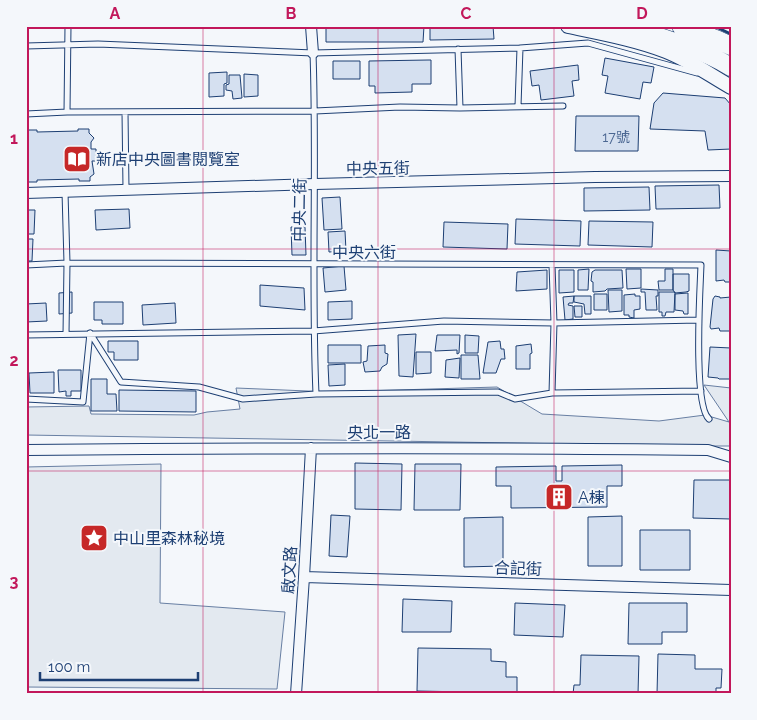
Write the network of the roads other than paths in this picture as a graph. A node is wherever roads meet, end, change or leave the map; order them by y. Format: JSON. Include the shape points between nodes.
{"nodes":[{"id":1,"x":68,"y":26,"type":"edge"},
{"id":2,"x":311,"y":26,"type":"edge"},
{"id":3,"x":568,"y":26,"type":"edge"},
{"id":4,"x":623,"y":26,"type":"edge"},
{"id":5,"x":681,"y":26,"type":"edge"},
{"id":6,"x":68,"y":45,"type":"junction"},
{"id":7,"x":26,"y":46,"type":"edge"},
{"id":8,"x":731,"y":46,"type":"edge"},
{"id":9,"x":520,"y":48,"type":"junction"},
{"id":10,"x":458,"y":49,"type":"junction"},
{"id":11,"x":313,"y":53,"type":"junction"},
{"id":12,"x":731,"y":67,"type":"edge"},
{"id":13,"x":714,"y":78,"type":"junction"},
{"id":14,"x":731,"y":87,"type":"edge"},
{"id":15,"x":518,"y":106,"type":"junction"},
{"id":16,"x":563,"y":106,"type":"dead end"},
{"id":17,"x":460,"y":108,"type":"junction"},
{"id":18,"x":315,"y":111,"type":"junction"},
{"id":19,"x":67,"y":112,"type":"junction"},
{"id":20,"x":125,"y":112,"type":"junction"},
{"id":21,"x":26,"y":114,"type":"edge"},
{"id":22,"x":731,"y":176,"type":"edge"},
{"id":23,"x":315,"y":184,"type":"junction"},
{"id":24,"x":126,"y":189,"type":"junction"},
{"id":25,"x":65,"y":191,"type":"junction"},
{"id":26,"x":26,"y":193,"type":"edge"},
{"id":27,"x":67,"y":263,"type":"junction"},
{"id":28,"x":26,"y":265,"type":"edge"},
{"id":29,"x":314,"y":265,"type":"junction"},
{"id":30,"x":552,"y":265,"type":"junction"},
{"id":31,"x":699,"y":320,"type":"junction"},
{"id":32,"x":554,"y":323,"type":"junction"},
{"id":33,"x":313,"y":331,"type":"junction"},
{"id":34,"x":90,"y":333,"type":"junction"},
{"id":35,"x":26,"y":334,"type":"edge"},
{"id":36,"x":66,"y":334,"type":"junction"},
{"id":37,"x":701,"y":391,"type":"junction"},
{"id":38,"x":552,"y":393,"type":"junction"},
{"id":39,"x":316,"y":394,"type":"junction"},
{"id":40,"x":26,"y":399,"type":"edge"},
{"id":41,"x":709,"y":419,"type":"dead end"},
{"id":42,"x":311,"y":448,"type":"junction"},
{"id":43,"x":26,"y":450,"type":"edge"},
{"id":44,"x":731,"y":457,"type":"edge"},
{"id":45,"x":304,"y":577,"type":"junction"},
{"id":46,"x":731,"y":590,"type":"edge"},
{"id":47,"x":296,"y":694,"type":"edge"}],
"edges":[{"from":1,"to":6,"type":"lane"},
{"from":2,"to":11,"type":"street","name":"中央二街"},
{"from":3,"to":13,"type":"street","via":[[666,51]]},
{"from":4,"to":12,"type":"highway","via":[[672,41]]},
{"from":5,"to":8,"type":"highway"},
{"from":6,"to":7,"type":"lane"},
{"from":6,"to":11,"type":"lane"},
{"from":6,"to":19,"type":"lane"},
{"from":9,"to":10,"type":"lane"},
{"from":9,"to":13,"type":"lane","via":[[588,43]]},
{"from":9,"to":15,"type":"lane"},
{"from":10,"to":11,"type":"lane"},
{"from":10,"to":17,"type":"lane"},
{"from":11,"to":18,"type":"lane","name":"中央二街"},
{"from":13,"to":14,"type":"street"},
{"from":15,"to":16,"type":"lane"},
{"from":15,"to":17,"type":"lane"},
{"from":17,"to":18,"type":"lane"},
{"from":18,"to":20,"type":"lane"},
{"from":18,"to":23,"type":"lane","name":"中央二街"},
{"from":19,"to":20,"type":"lane"},
{"from":19,"to":21,"type":"lane"},
{"from":20,"to":24,"type":"lane"},
{"from":22,"to":23,"type":"street","name":"中央五街"},
{"from":23,"to":24,"type":"street","name":"中央五街"},
{"from":23,"to":29,"type":"lane","name":"中央二街"},
{"from":24,"to":25,"type":"street","name":"中央五街"},
{"from":25,"to":26,"type":"street","name":"中央五街"},
{"from":25,"to":27,"type":"lane"},
{"from":27,"to":28,"type":"lane","name":"中央六街"},
{"from":27,"to":29,"type":"lane","name":"中央六街"},
{"from":27,"to":36,"type":"lane"},
{"from":29,"to":30,"type":"lane","name":"中央六街"},
{"from":29,"to":33,"type":"lane","name":"中央二街"},
{"from":30,"to":31,"type":"lane","name":"中央六街","via":[[701,265]]},
{"from":30,"to":32,"type":"lane"},
{"from":31,"to":32,"type":"lane"},
{"from":31,"to":37,"type":"lane"},
{"from":32,"to":33,"type":"lane","via":[[444,321]]},
{"from":32,"to":38,"type":"lane"},
{"from":33,"to":34,"type":"lane"},
{"from":33,"to":39,"type":"lane","name":"中央二街"},
{"from":34,"to":36,"type":"lane"},
{"from":34,"to":39,"type":"lane","via":[[121,382],[199,387],[243,399]]},
{"from":34,"to":40,"type":"lane","via":[[83,402]]},
{"from":35,"to":36,"type":"lane"},
{"from":37,"to":38,"type":"lane"},
{"from":37,"to":41,"type":"lane","via":[[705,415]]},
{"from":38,"to":39,"type":"lane","via":[[515,400],[498,392]]},
{"from":42,"to":43,"type":"street","name":"央北一路"},
{"from":42,"to":44,"type":"street","name":"央北一路","via":[[708,450]]},
{"from":42,"to":45,"type":"street","name":"啟文路"},
{"from":45,"to":46,"type":"street","name":"合記街"},
{"from":45,"to":47,"type":"street","name":"啟文路"}]}
